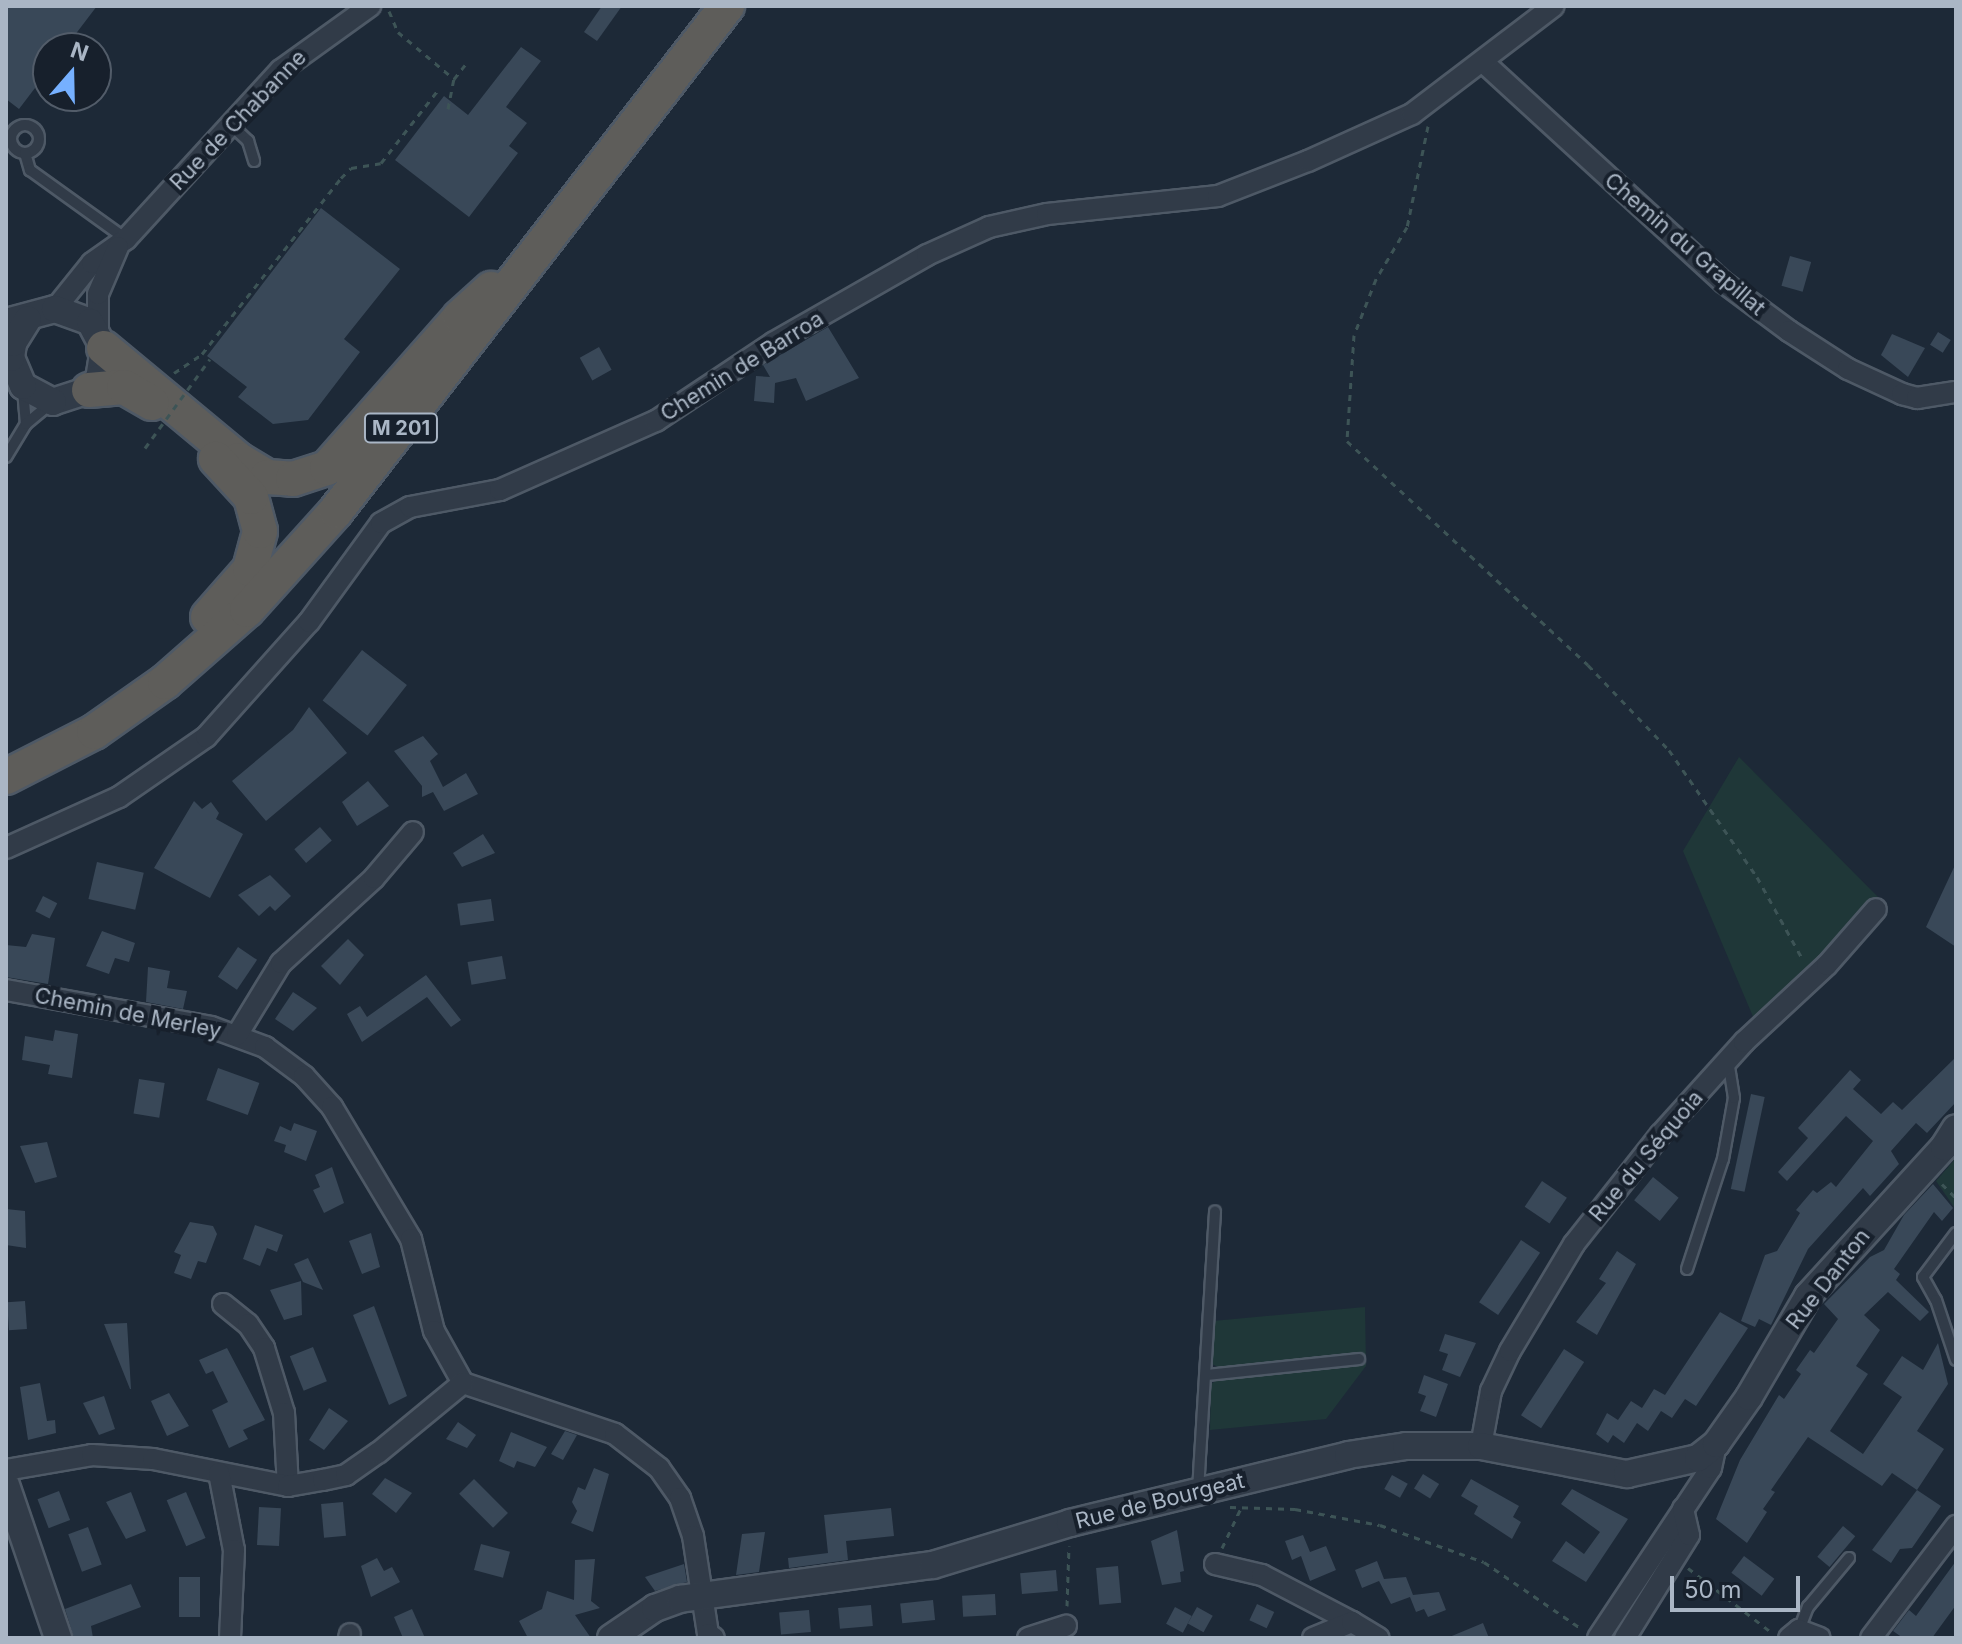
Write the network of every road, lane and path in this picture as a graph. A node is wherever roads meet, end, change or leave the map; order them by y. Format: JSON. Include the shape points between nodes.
{"nodes":[{"id":1,"x":708,"y":6,"type":"edge"},
{"id":2,"x":727,"y":6,"type":"edge"},
{"id":3,"x":1554,"y":6,"type":"edge"},
{"id":4,"x":379,"y":8,"type":"edge"},
{"id":5,"x":1483,"y":62,"type":"junction"},
{"id":6,"x":465,"y":65,"type":"dead end"},
{"id":7,"x":454,"y":79,"type":"junction"},
{"id":8,"x":438,"y":90,"type":"dead end"},
{"id":9,"x":1433,"y":98,"type":"junction"},
{"id":10,"x":448,"y":109,"type":"dead end"},
{"id":11,"x":230,"y":124,"type":"junction"},
{"id":12,"x":9,"y":131,"type":"edge"},
{"id":13,"x":25,"y":153,"type":"junction"},
{"id":14,"x":254,"y":161,"type":"dead end"},
{"id":15,"x":122,"y":243,"type":"junction"},
{"id":16,"x":500,"y":281,"type":"junction"},
{"id":17,"x":55,"y":309,"type":"junction"},
{"id":18,"x":17,"y":320,"type":"edge"},
{"id":19,"x":101,"y":340,"type":"junction"},
{"id":20,"x":9,"y":356,"type":"edge"},
{"id":21,"x":210,"y":359,"type":"dead end"},
{"id":22,"x":23,"y":386,"type":"junction"},
{"id":23,"x":155,"y":388,"type":"junction"},
{"id":24,"x":89,"y":390,"type":"junction"},
{"id":25,"x":1956,"y":392,"type":"edge"},
{"id":26,"x":53,"y":402,"type":"junction"},
{"id":27,"x":26,"y":424,"type":"junction"},
{"id":28,"x":145,"y":448,"type":"dead end"},
{"id":29,"x":6,"y":457,"type":"edge"},
{"id":30,"x":300,"y":552,"type":"junction"},
{"id":31,"x":172,"y":663,"type":"junction"},
{"id":32,"x":6,"y":765,"type":"edge"},
{"id":33,"x":6,"y":777,"type":"edge"},
{"id":34,"x":6,"y":788,"type":"edge"},
{"id":35,"x":413,"y":832,"type":"dead end"},
{"id":36,"x":6,"y":848,"type":"edge"},
{"id":37,"x":1876,"y":909,"type":"dead end"},
{"id":38,"x":1810,"y":979,"type":"junction"},
{"id":39,"x":6,"y":990,"type":"edge"},
{"id":40,"x":237,"y":1035,"type":"junction"},
{"id":41,"x":1728,"y":1060,"type":"junction"},
{"id":42,"x":1952,"y":1140,"type":"edge"},
{"id":43,"x":1215,"y":1212,"type":"dead end"},
{"id":44,"x":1956,"y":1233,"type":"edge"},
{"id":45,"x":1687,"y":1269,"type":"dead end"},
{"id":46,"x":223,"y":1304,"type":"dead end"},
{"id":47,"x":1359,"y":1359,"type":"dead end"},
{"id":48,"x":1956,"y":1360,"type":"edge"},
{"id":49,"x":1207,"y":1375,"type":"junction"},
{"id":50,"x":463,"y":1383,"type":"junction"},
{"id":51,"x":1716,"y":1444,"type":"junction"},
{"id":52,"x":1481,"y":1446,"type":"junction"},
{"id":53,"x":6,"y":1470,"type":"edge"},
{"id":54,"x":219,"y":1473,"type":"junction"},
{"id":55,"x":6,"y":1485,"type":"edge"},
{"id":56,"x":288,"y":1486,"type":"junction"},
{"id":57,"x":1198,"y":1490,"type":"junction"},
{"id":58,"x":1241,"y":1508,"type":"junction"},
{"id":59,"x":1683,"y":1509,"type":"junction"},
{"id":60,"x":1070,"y":1523,"type":"junction"},
{"id":61,"x":1956,"y":1526,"type":"edge"},
{"id":62,"x":1225,"y":1539,"type":"dead end"},
{"id":63,"x":1676,"y":1558,"type":"junction"},
{"id":64,"x":1849,"y":1558,"type":"dead end"},
{"id":65,"x":1215,"y":1564,"type":"dead end"},
{"id":66,"x":702,"y":1594,"type":"junction"},
{"id":67,"x":1352,"y":1622,"type":"junction"},
{"id":68,"x":1066,"y":1626,"type":"joint"},
{"id":69,"x":1794,"y":1634,"type":"edge"},
{"id":70,"x":1602,"y":1636,"type":"edge"},
{"id":71,"x":58,"y":1637,"type":"edge"},
{"id":72,"x":230,"y":1638,"type":"edge"},
{"id":73,"x":611,"y":1638,"type":"edge"},
{"id":74,"x":714,"y":1638,"type":"edge"},
{"id":75,"x":1028,"y":1638,"type":"edge"},
{"id":76,"x":1313,"y":1638,"type":"edge"},
{"id":77,"x":1379,"y":1638,"type":"edge"},
{"id":78,"x":1625,"y":1638,"type":"edge"},
{"id":79,"x":1779,"y":1638,"type":"edge"},
{"id":80,"x":1820,"y":1638,"type":"edge"},
{"id":81,"x":1871,"y":1638,"type":"edge"}],
"edges":[{"from":1,"to":16,"type":"highway","number":"M 201"},
{"from":2,"to":30,"type":"highway","number":"M 201","via":[[511,290]]},
{"from":3,"to":5,"type":"street","name":"Chemin de Barroa"},
{"from":4,"to":7,"type":"path","via":[[398,32]]},
{"from":4,"to":11,"type":"street","name":"Rue de Chabanne","via":[[291,61]]},
{"from":5,"to":9,"type":"street","name":"Chemin de Barroa"},
{"from":5,"to":25,"type":"street","name":"Chemin du Grapillat","via":[[1723,282],[1789,331],[1848,369],[1902,394],[1917,398]]},
{"from":6,"to":7,"type":"path"},
{"from":7,"to":10,"type":"path"},
{"from":8,"to":23,"type":"path","via":[[381,163],[351,168],[320,201],[202,354]]},
{"from":9,"to":36,"type":"street","name":"Chemin de Barroa","via":[[1412,114],[1218,196],[1047,214],[989,227],[927,255],[773,343],[656,421],[500,490],[410,507],[381,523],[309,622],[206,737],[119,797]]},
{"from":9,"to":38,"type":"path","via":[[1407,227],[1376,279],[1354,335],[1347,441],[1588,665],[1669,750],[1757,877]]},
{"from":11,"to":14,"type":"lane","via":[[248,141]]},
{"from":11,"to":15,"type":"street","name":"Rue de Chabanne"},
{"from":12,"to":13,"type":"lane","via":[[13,146]]},
{"from":12,"to":13,"type":"lane","via":[[23,125],[36,130],[37,147]]},
{"from":13,"to":15,"type":"lane","via":[[30,170]]},
{"from":15,"to":17,"type":"street","name":"Rue de Chabanne","via":[[92,263]]},
{"from":15,"to":19,"type":"street","name":"Rue de Chabanne","via":[[98,294]]},
{"from":16,"to":23,"type":"highway","via":[[460,317],[327,468],[293,479],[267,477]]},
{"from":16,"to":31,"type":"highway","number":"M 201","via":[[328,503],[252,588]]},
{"from":17,"to":18,"type":"street"},
{"from":17,"to":19,"type":"street","via":[[80,314]]},
{"from":18,"to":20,"type":"street"},
{"from":19,"to":23,"type":"highway"},
{"from":19,"to":24,"type":"street","via":[[99,378]]},
{"from":20,"to":22,"type":"street"},
{"from":21,"to":28,"type":"path","bridge":true},
{"from":22,"to":26,"type":"street"},
{"from":22,"to":27,"type":"lane"},
{"from":24,"to":26,"type":"street"},
{"from":24,"to":31,"type":"highway","via":[[124,387],[146,398],[227,469],[251,497],[257,515],[258,547],[250,569],[186,638]]},
{"from":26,"to":27,"type":"lane"},
{"from":27,"to":29,"type":"lane"},
{"from":30,"to":33,"type":"highway","number":"M 201","via":[[247,610],[165,682],[94,732]]},
{"from":30,"to":34,"type":"highway","via":[[275,590],[200,665],[111,731]]},
{"from":31,"to":32,"type":"highway","number":"M 201","via":[[106,710]]},
{"from":35,"to":40,"type":"street","via":[[374,878],[281,963]]},
{"from":37,"to":38,"type":"street","name":"Rue du Séquoia"},
{"from":38,"to":41,"type":"street","name":"Rue du Séquoia"},
{"from":39,"to":40,"type":"street","name":"Chemin de Merley"},
{"from":40,"to":50,"type":"street","name":"Chemin de Merley","via":[[265,1047],[332,1107],[411,1239],[434,1331]]},
{"from":41,"to":45,"type":"lane","via":[[1734,1098],[1723,1159]]},
{"from":41,"to":52,"type":"street","name":"Rue du Séquoia","via":[[1617,1189],[1538,1300],[1491,1391]]},
{"from":42,"to":51,"type":"street","name":"Rue Danton","via":[[1808,1296]]},
{"from":43,"to":49,"type":"lane"},
{"from":44,"to":48,"type":"lane","via":[[1923,1277]]},
{"from":46,"to":56,"type":"street","via":[[248,1324],[264,1348],[284,1413]]},
{"from":47,"to":49,"type":"lane"},
{"from":49,"to":57,"type":"lane"},
{"from":50,"to":56,"type":"street","via":[[346,1475]]},
{"from":50,"to":66,"type":"street","via":[[615,1434],[638,1447],[680,1498],[693,1536]]},
{"from":51,"to":52,"type":"street","name":"Rue de Bourgeat","via":[[1698,1458],[1627,1474]]},
{"from":51,"to":59,"type":"street","via":[[1711,1468]]},
{"from":52,"to":57,"type":"street","name":"Rue de Bourgeat","via":[[1362,1452]]},
{"from":53,"to":54,"type":"street","via":[[92,1455],[153,1459]]},
{"from":54,"to":56,"type":"street"},
{"from":54,"to":72,"type":"street","via":[[234,1550]]},
{"from":55,"to":71,"type":"street"},
{"from":57,"to":58,"type":"path","via":[[1202,1502]]},
{"from":57,"to":60,"type":"street","name":"Rue de Bourgeat"},
{"from":58,"to":62,"type":"path"},
{"from":58,"to":70,"type":"path","via":[[1295,1509],[1380,1525],[1484,1562]]},
{"from":59,"to":63,"type":"street","via":[[1689,1535]]},
{"from":59,"to":70,"type":"street"},
{"from":60,"to":66,"type":"street","name":"Rue de Bourgeat","via":[[933,1565]]},
{"from":60,"to":68,"type":"path"},
{"from":61,"to":81,"type":"street"},
{"from":63,"to":78,"type":"street"},
{"from":63,"to":79,"type":"path"},
{"from":64,"to":69,"type":"lane","via":[[1808,1607]]},
{"from":65,"to":67,"type":"street","via":[[1262,1575]]},
{"from":66,"to":73,"type":"street","name":"Rue de Bourgeat","via":[[655,1608]]},
{"from":66,"to":74,"type":"street","via":[[708,1634]]},
{"from":67,"to":76,"type":"street"},
{"from":67,"to":77,"type":"street"},
{"from":68,"to":75,"type":"street"},
{"from":69,"to":80,"type":"street"}]}
